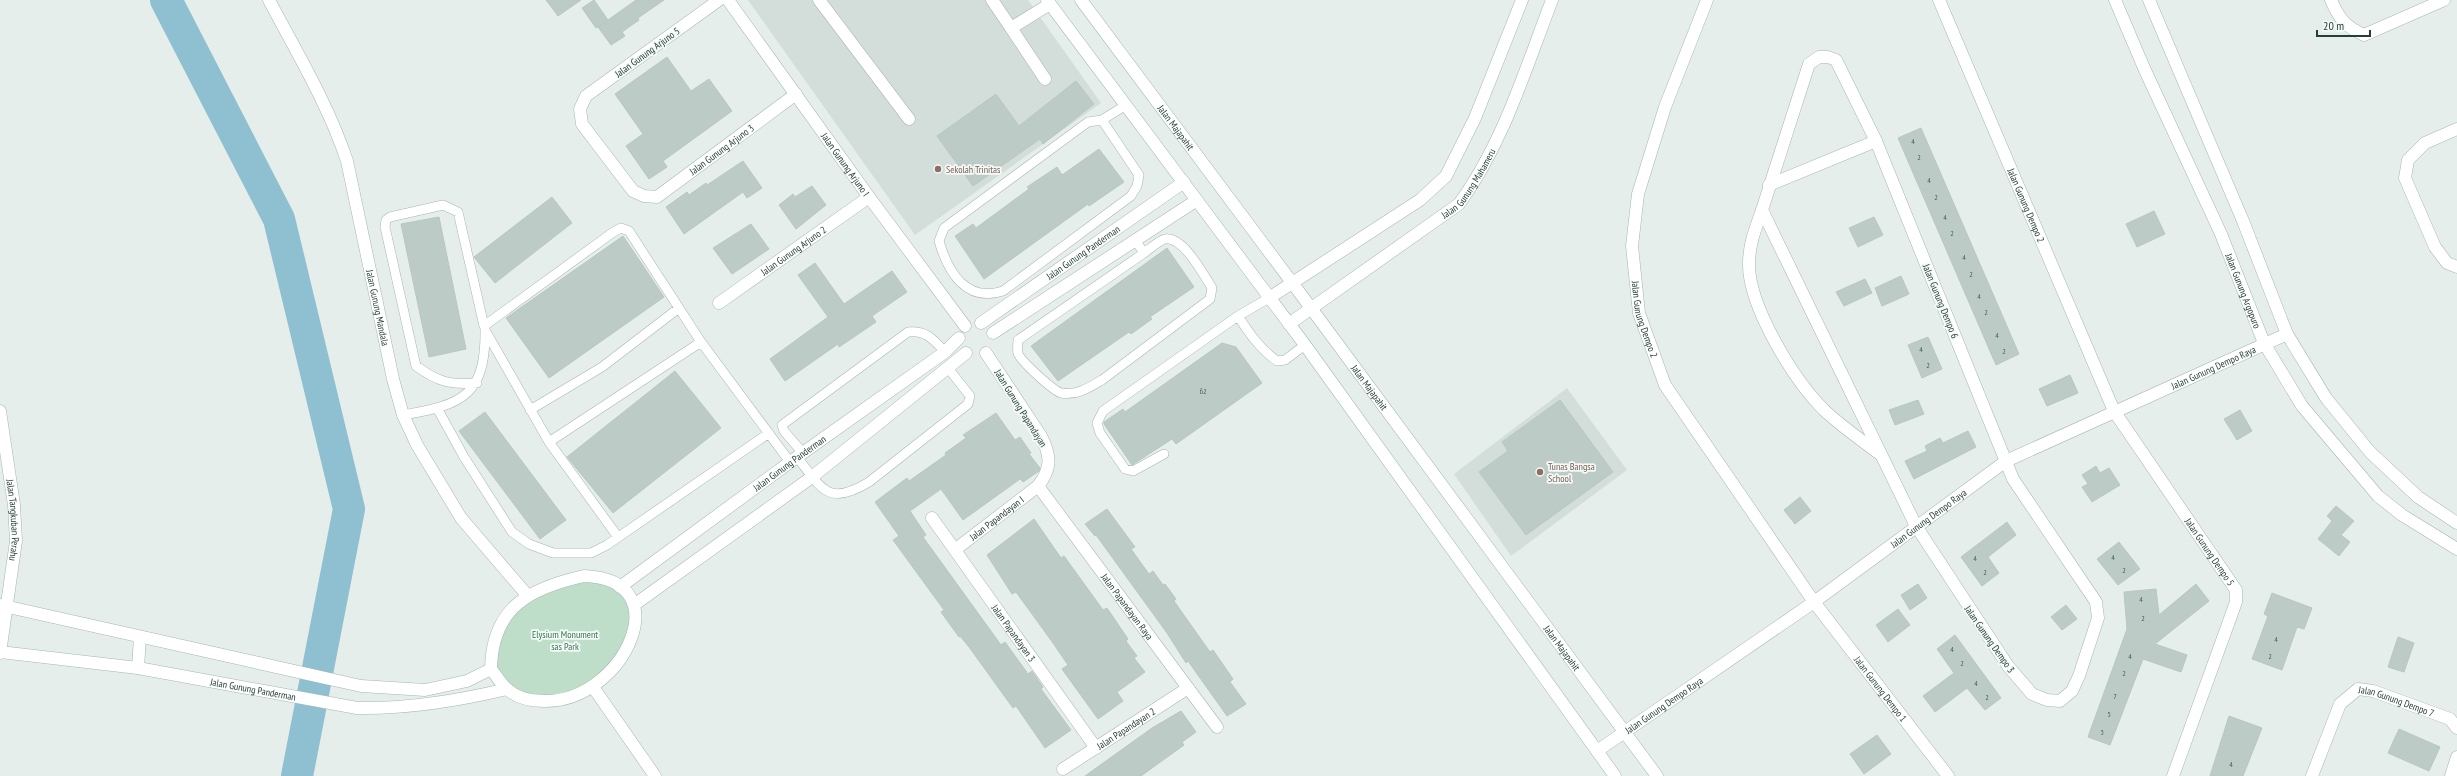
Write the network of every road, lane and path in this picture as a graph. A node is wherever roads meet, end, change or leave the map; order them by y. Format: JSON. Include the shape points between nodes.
{"nodes":[{"id":1,"x":269,"y":0,"type":"edge"},
{"id":2,"x":719,"y":0,"type":"edge"},
{"id":3,"x":728,"y":0,"type":"edge"},
{"id":4,"x":819,"y":0,"type":"edge"},
{"id":5,"x":992,"y":0,"type":"edge"},
{"id":6,"x":1081,"y":0,"type":"edge"},
{"id":7,"x":1522,"y":0,"type":"edge"},
{"id":8,"x":1552,"y":0,"type":"edge"},
{"id":9,"x":1707,"y":0,"type":"edge"},
{"id":10,"x":1939,"y":0,"type":"edge"},
{"id":11,"x":2115,"y":0,"type":"edge"},
{"id":12,"x":2149,"y":0,"type":"edge"},
{"id":13,"x":2331,"y":0,"type":"edge"},
{"id":14,"x":2444,"y":0,"type":"edge"},
{"id":15,"x":1048,"y":2,"type":"edge"},
{"id":16,"x":1011,"y":28,"type":"junction"},
{"id":17,"x":1045,"y":79,"type":"dead end"},
{"id":18,"x":796,"y":94,"type":"junction"},
{"id":19,"x":1126,"y":105,"type":"junction"},
{"id":20,"x":909,"y":118,"type":"dead end"},
{"id":21,"x":1102,"y":120,"type":"junction"},
{"id":22,"x":2457,"y":128,"type":"edge"},
{"id":23,"x":1876,"y":141,"type":"junction"},
{"id":24,"x":1184,"y":182,"type":"junction"},
{"id":25,"x":1769,"y":184,"type":"junction"},
{"id":26,"x":644,"y":196,"type":"joint"},
{"id":27,"x":868,"y":197,"type":"junction"},
{"id":28,"x":1196,"y":200,"type":"junction"},
{"id":29,"x":1762,"y":210,"type":"junction"},
{"id":30,"x":1135,"y":240,"type":"junction"},
{"id":31,"x":1144,"y":253,"type":"junction"},
{"id":32,"x":2457,"y":267,"type":"edge"},
{"id":33,"x":1291,"y":282,"type":"junction"},
{"id":34,"x":1269,"y":298,"type":"junction"},
{"id":35,"x":718,"y":303,"type":"dead end"},
{"id":36,"x":679,"y":308,"type":"junction"},
{"id":37,"x":1311,"y":308,"type":"junction"},
{"id":38,"x":1238,"y":316,"type":"junction"},
{"id":39,"x":982,"y":323,"type":"junction"},
{"id":40,"x":1289,"y":324,"type":"junction"},
{"id":41,"x":965,"y":326,"type":"junction"},
{"id":42,"x":485,"y":328,"type":"junction"},
{"id":43,"x":993,"y":333,"type":"junction"},
{"id":44,"x":2287,"y":334,"type":"junction"},
{"id":45,"x":959,"y":338,"type":"junction"},
{"id":46,"x":702,"y":342,"type":"junction"},
{"id":47,"x":2264,"y":343,"type":"junction"},
{"id":48,"x":1305,"y":345,"type":"junction"},
{"id":49,"x":945,"y":352,"type":"junction"},
{"id":50,"x":966,"y":353,"type":"junction"},
{"id":51,"x":986,"y":353,"type":"junction"},
{"id":52,"x":948,"y":368,"type":"junction"},
{"id":53,"x":477,"y":383,"type":"junction"},
{"id":54,"x":437,"y":408,"type":"junction"},
{"id":55,"x":530,"y":410,"type":"junction"},
{"id":56,"x":0,"y":411,"type":"edge"},
{"id":57,"x":2114,"y":411,"type":"junction"},
{"id":58,"x":404,"y":415,"type":"junction"},
{"id":59,"x":769,"y":432,"type":"junction"},
{"id":60,"x":549,"y":442,"type":"junction"},
{"id":61,"x":1164,"y":454,"type":"dead end"},
{"id":62,"x":1882,"y":456,"type":"junction"},
{"id":63,"x":796,"y":457,"type":"junction"},
{"id":64,"x":2006,"y":461,"type":"junction"},
{"id":65,"x":812,"y":477,"type":"junction"},
{"id":66,"x":1038,"y":486,"type":"junction"},
{"id":67,"x":932,"y":518,"type":"dead end"},
{"id":68,"x":2457,"y":523,"type":"edge"},
{"id":69,"x":1916,"y":526,"type":"junction"},
{"id":70,"x":618,"y":537,"type":"junction"},
{"id":71,"x":956,"y":549,"type":"junction"},
{"id":72,"x":2457,"y":549,"type":"edge"},
{"id":73,"x":620,"y":587,"type":"junction"},
{"id":74,"x":527,"y":595,"type":"junction"},
{"id":75,"x":1814,"y":602,"type":"junction"},
{"id":76,"x":3,"y":605,"type":"edge"},
{"id":77,"x":634,"y":605,"type":"junction"},
{"id":78,"x":140,"y":637,"type":"junction"},
{"id":79,"x":0,"y":652,"type":"edge"},
{"id":80,"x":138,"y":668,"type":"junction"},
{"id":81,"x":491,"y":669,"type":"junction"},
{"id":82,"x":593,"y":687,"type":"junction"},
{"id":83,"x":1188,"y":688,"type":"junction"},
{"id":84,"x":507,"y":689,"type":"junction"},
{"id":85,"x":1217,"y":727,"type":"dead end"},
{"id":86,"x":2457,"y":728,"type":"edge"},
{"id":87,"x":1626,"y":734,"type":"junction"},
{"id":88,"x":1096,"y":748,"type":"junction"},
{"id":89,"x":1597,"y":752,"type":"junction"},
{"id":90,"x":2457,"y":757,"type":"edge"},
{"id":91,"x":1063,"y":769,"type":"dead end"},
{"id":92,"x":655,"y":776,"type":"edge"},
{"id":93,"x":1615,"y":776,"type":"edge"},
{"id":94,"x":1657,"y":776,"type":"edge"},
{"id":95,"x":1948,"y":776,"type":"edge"},
{"id":96,"x":2173,"y":776,"type":"edge"},
{"id":97,"x":2312,"y":776,"type":"edge"},
{"id":98,"x":2451,"y":776,"type":"edge"}],
"edges":[{"from":1,"to":58,"type":"street","name":"Jalan Gunung Mandala","via":[[312,78],[347,161],[393,379]]},
{"from":2,"to":26,"type":"street","name":"Jalan Gunung Arjuno 5","via":[[586,96],[580,109],[582,124],[633,191]]},
{"from":3,"to":18,"type":"street","name":"Jalan Gunung Arjuno I"},
{"from":4,"to":20,"type":"street"},
{"from":5,"to":16,"type":"street"},
{"from":6,"to":33,"type":"street","name":"Jalan Majapahit"},
{"from":7,"to":33,"type":"street","name":"Jalan Gunung Mahameru","via":[[1475,118],[1446,176],[1420,200]]},
{"from":8,"to":37,"type":"street","name":"Jalan Gunung Mahameru","via":[[1500,136],[1476,181],[1459,204]]},
{"from":9,"to":75,"type":"street","name":"Jalan Gunung Dempo 2","via":[[1665,107],[1638,194],[1632,246],[1640,313],[1665,385]]},
{"from":10,"to":57,"type":"street","name":"Jalan Gunung Dempo 2"},
{"from":11,"to":47,"type":"street","name":"Jalan Gunung Argopuro","via":[[2221,234]]},
{"from":12,"to":44,"type":"street","via":[[2243,221]]},
{"from":13,"to":14,"type":"street","via":[[2349,28],[2364,35]]},
{"from":15,"to":16,"type":"street"},
{"from":15,"to":19,"type":"street"},
{"from":16,"to":17,"type":"street"},
{"from":18,"to":26,"type":"street","name":"Jalan Gunung Arjuno 3","via":[[657,197]]},
{"from":18,"to":27,"type":"street","name":"Jalan Gunung Arjuno I"},
{"from":19,"to":21,"type":"lane"},
{"from":19,"to":24,"type":"street"},
{"from":21,"to":21,"type":"lane","via":[[1088,122],[944,228],[939,241],[952,275],[976,293],[991,295],[1003,291],[1131,196],[1138,186],[1139,175]]},
{"from":22,"to":32,"type":"street","via":[[2425,143],[2408,160],[2405,178],[2435,247],[2448,262]]},
{"from":23,"to":25,"type":"street"},
{"from":23,"to":25,"type":"street","name":"Jalan Gunung Dempo 6","via":[[1836,60],[1819,57],[1809,64]]},
{"from":23,"to":64,"type":"street","name":"Jalan Gunung Dempo 6"},
{"from":24,"to":28,"type":"street"},
{"from":24,"to":39,"type":"street","name":"Jalan Gunung Panderman"},
{"from":25,"to":29,"type":"street","name":"Jalan Gunung Dempo 6"},
{"from":27,"to":35,"type":"street","name":"Jalan Gunung Arjuno 2"},
{"from":27,"to":41,"type":"street","name":"Jalan Gunung Arjuno I"},
{"from":28,"to":30,"type":"street","name":"Jalan Gunung Panderman"},
{"from":28,"to":34,"type":"street"},
{"from":29,"to":62,"type":"street","name":"Jalan Gunung Dempo 6"},
{"from":29,"to":62,"type":"street","name":"Jalan Gunung Dempo 6","via":[[1752,238],[1749,263],[1751,282],[1760,313],[1794,372],[1824,409]]},
{"from":30,"to":31,"type":"lane"},
{"from":30,"to":43,"type":"street","name":"Jalan Gunung Panderman"},
{"from":31,"to":31,"type":"lane","via":[[1018,340],[1018,354],[1060,393],[1070,394],[1084,390],[1102,380],[1210,300],[1212,288],[1182,245],[1173,239],[1163,240]]},
{"from":33,"to":34,"type":"street","name":"Jalan Gunung Mahameru"},
{"from":33,"to":37,"type":"street","name":"Jalan Majapahit"},
{"from":34,"to":38,"type":"lane"},
{"from":34,"to":40,"type":"street"},
{"from":36,"to":42,"type":"lane","via":[[636,240],[629,231],[621,228]]},
{"from":36,"to":46,"type":"lane"},
{"from":36,"to":55,"type":"lane","via":[[602,367]]},
{"from":37,"to":40,"type":"street","name":"Jalan Gunung Mahameru"},
{"from":37,"to":87,"type":"street","name":"Jalan Majapahit"},
{"from":38,"to":48,"type":"lane","via":[[1262,348],[1277,361],[1285,360]]},
{"from":38,"to":61,"type":"lane","via":[[1103,411],[1097,423],[1100,433],[1125,469],[1133,471]]},
{"from":39,"to":41,"type":"street","name":"Jalan Gunung Panderman","via":[[970,323]]},
{"from":39,"to":43,"type":"street"},
{"from":40,"to":48,"type":"street"},
{"from":41,"to":45,"type":"street","name":"Jalan Gunung Panderman"},
{"from":42,"to":53,"type":"lane","via":[[484,357]]},
{"from":42,"to":53,"type":"lane","via":[[458,212],[444,205],[386,220],[385,226],[416,366],[431,377],[453,385]]},
{"from":42,"to":55,"type":"lane"},
{"from":43,"to":51,"type":"street","via":[[993,344]]},
{"from":44,"to":47,"type":"street","name":"Jalan Gunung Dempo Raya"},
{"from":44,"to":68,"type":"street","via":[[2326,398],[2370,452],[2418,497]]},
{"from":45,"to":49,"type":"street","name":"Jalan Gunung Panderman"},
{"from":45,"to":50,"type":"street","via":[[960,345]]},
{"from":46,"to":59,"type":"lane"},
{"from":46,"to":60,"type":"lane"},
{"from":47,"to":57,"type":"street","name":"Jalan Gunung Dempo Raya"},
{"from":47,"to":72,"type":"street","name":"Jalan Gunung Argopuro","via":[[2302,406],[2378,496],[2402,515]]},
{"from":48,"to":89,"type":"street"},
{"from":49,"to":63,"type":"street","name":"Jalan Gunung Panderman"},
{"from":49,"to":63,"type":"lane","via":[[930,335],[920,331],[908,332],[782,425]]},
{"from":50,"to":51,"type":"street","via":[[973,356]]},
{"from":50,"to":52,"type":"street"},
{"from":51,"to":66,"type":"street","name":"Jalan Gunung Papandayan","via":[[1048,450],[1047,475]]},
{"from":52,"to":65,"type":"street"},
{"from":52,"to":65,"type":"lane","via":[[970,396],[968,404],[869,482],[852,492],[838,496],[826,491]]},
{"from":53,"to":54,"type":"lane","via":[[462,400]]},
{"from":54,"to":58,"type":"lane"},
{"from":54,"to":70,"type":"lane","via":[[464,457],[512,532],[529,544],[554,553],[591,553]]},
{"from":55,"to":60,"type":"lane"},
{"from":56,"to":76,"type":"street","name":"Jalan Tangkuban Perahu","via":[[14,505],[16,541]]},
{"from":57,"to":64,"type":"street","name":"Jalan Gunung Dempo Raya"},
{"from":57,"to":96,"type":"street","name":"Jalan Gunung Dempo 5","via":[[2236,590],[2236,602]]},
{"from":58,"to":74,"type":"street","name":"Jalan Gunung Mandala","via":[[417,446],[453,506]]},
{"from":59,"to":63,"type":"lane"},
{"from":59,"to":70,"type":"lane"},
{"from":60,"to":70,"type":"lane"},
{"from":62,"to":69,"type":"street","name":"Jalan Gunung Dempo 6"},
{"from":63,"to":65,"type":"lane"},
{"from":63,"to":73,"type":"street","name":"Jalan Gunung Panderman"},
{"from":64,"to":69,"type":"street","name":"Jalan Gunung Dempo Raya"},
{"from":64,"to":69,"type":"street","name":"Jalan Gunung Dempo 3","via":[[2026,500],[2096,602],[2098,618],[2079,676],[2072,691],[2060,701],[2047,700],[2032,694],[2008,666]]},
{"from":65,"to":77,"type":"street"},
{"from":66,"to":71,"type":"street","name":"Jalan Papandayan I"},
{"from":66,"to":83,"type":"street","name":"Jalan Papandayan Raya"},
{"from":67,"to":71,"type":"street","name":"Jalan Papandayan 3"},
{"from":69,"to":75,"type":"street","name":"Jalan Gunung Dempo Raya"},
{"from":71,"to":88,"type":"street","name":"Jalan Papandayan 3"},
{"from":73,"to":74,"type":"street","via":[[594,576],[584,576],[559,581]]},
{"from":73,"to":77,"type":"street"},
{"from":74,"to":81,"type":"street","via":[[500,626],[493,644]]},
{"from":75,"to":87,"type":"street","name":"Jalan Gunung Dempo Raya"},
{"from":75,"to":95,"type":"street","name":"Jalan Gunung Dempo 1"},
{"from":76,"to":78,"type":"street"},
{"from":76,"to":79,"type":"street","name":"Jalan Tangkuban Perahu"},
{"from":77,"to":82,"type":"street","via":[[637,620],[629,647],[610,673]]},
{"from":78,"to":80,"type":"street"},
{"from":78,"to":81,"type":"street","via":[[361,686],[425,690],[467,681]]},
{"from":79,"to":80,"type":"street","name":"Jalan Gunung Panderman"},
{"from":80,"to":84,"type":"street","name":"Jalan Gunung Panderman","via":[[357,708],[394,709],[451,702]]},
{"from":81,"to":84,"type":"street"},
{"from":82,"to":84,"type":"street","via":[[553,701],[530,701]]},
{"from":82,"to":92,"type":"street"},
{"from":83,"to":85,"type":"street","name":"Jalan Papandayan Raya"},
{"from":83,"to":88,"type":"street","name":"Jalan Papandayan 2"},
{"from":86,"to":97,"type":"street","name":"Jalan Gunung Dempo 7","via":[[2450,719],[2373,691],[2358,689],[2340,704]]},
{"from":87,"to":89,"type":"street","name":"Jalan Gunung Dempo Raya"},
{"from":87,"to":94,"type":"street","name":"Jalan Majapahit"},
{"from":88,"to":91,"type":"street","name":"Jalan Papandayan 2"},
{"from":89,"to":93,"type":"street"},
{"from":90,"to":98,"type":"street"}]}
